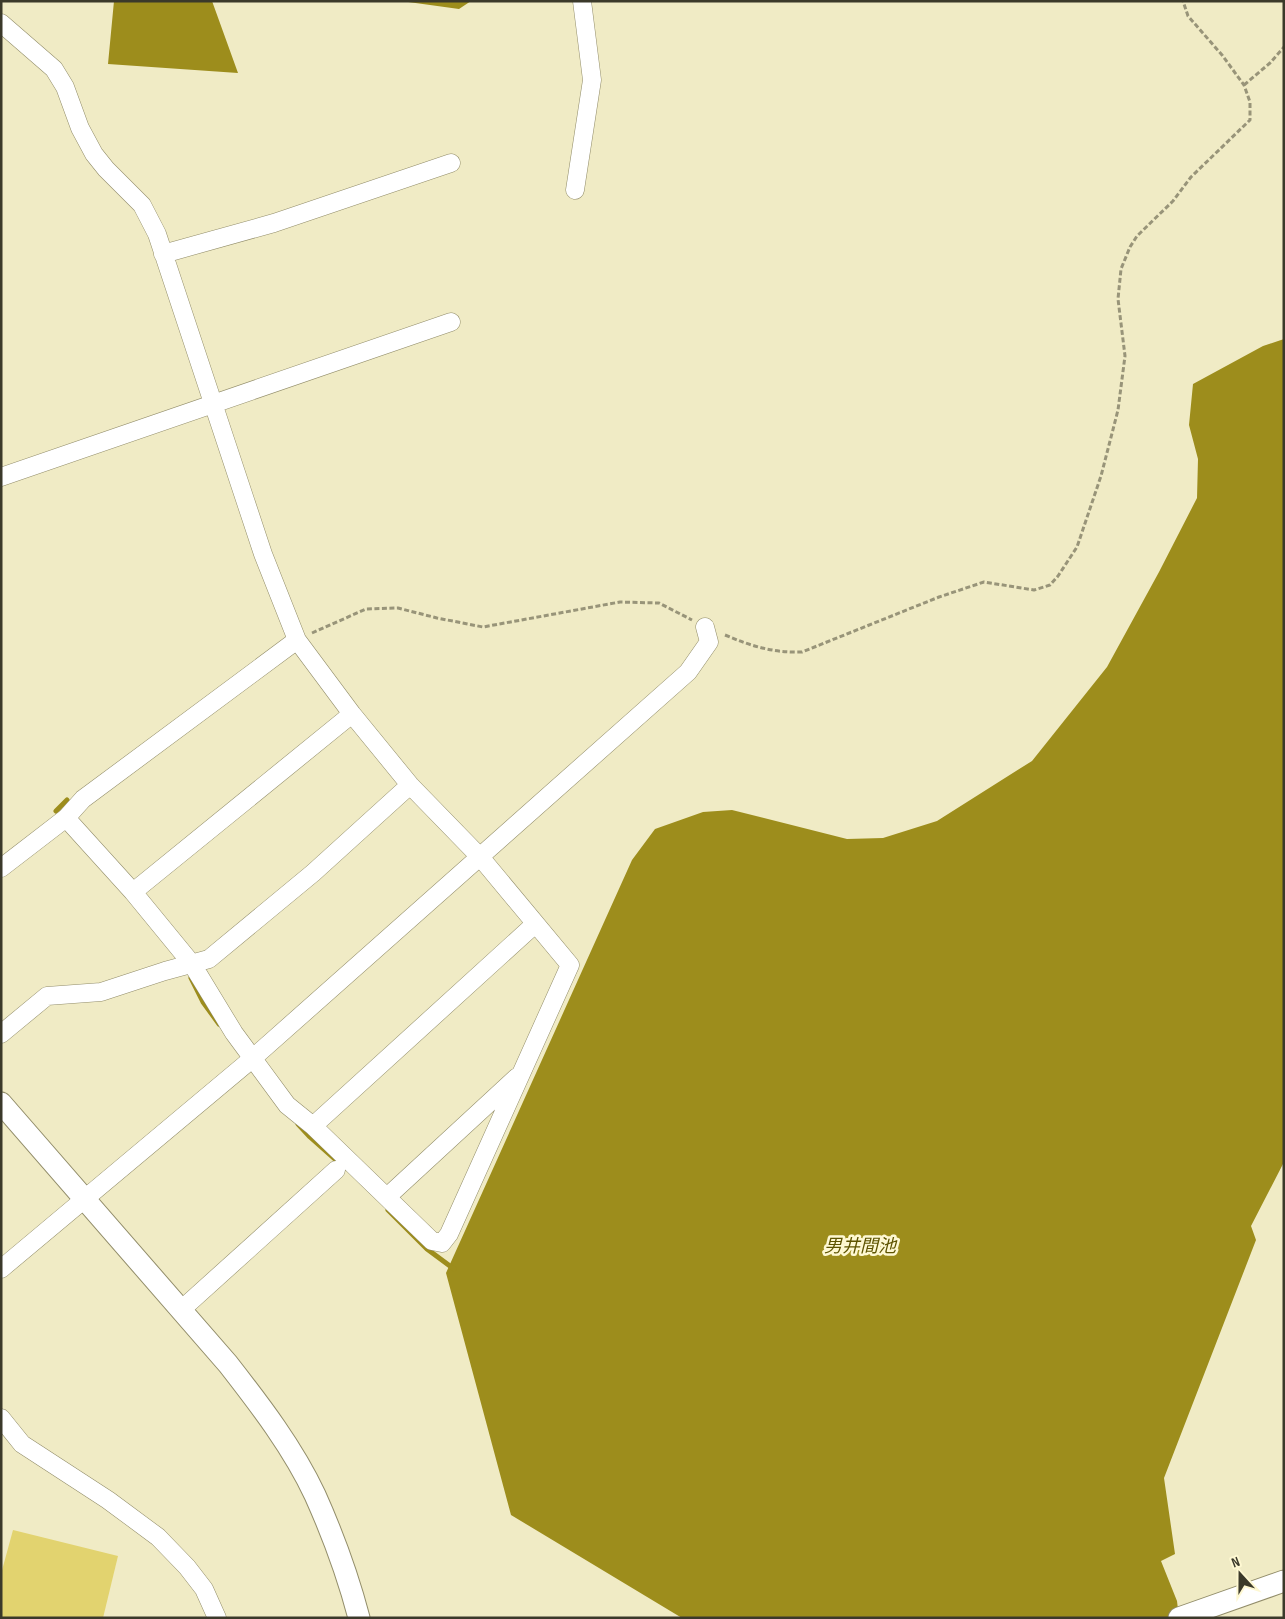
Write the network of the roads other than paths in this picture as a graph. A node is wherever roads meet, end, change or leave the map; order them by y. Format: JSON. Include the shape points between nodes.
{"nodes":[{"id":1,"x":582,"y":1,"type":"edge"},
{"id":2,"x":1,"y":23,"type":"edge"},
{"id":3,"x":452,"y":163,"type":"dead end"},
{"id":4,"x":575,"y":190,"type":"dead end"},
{"id":5,"x":163,"y":254,"type":"junction"},
{"id":6,"x":451,"y":322,"type":"dead end"},
{"id":7,"x":213,"y":404,"type":"junction"},
{"id":8,"x":1,"y":477,"type":"edge"},
{"id":9,"x":704,"y":627,"type":"road end"},
{"id":10,"x":297,"y":640,"type":"junction"},
{"id":11,"x":352,"y":714,"type":"junction"},
{"id":12,"x":410,"y":785,"type":"junction"},
{"id":13,"x":66,"y":818,"type":"junction"},
{"id":14,"x":481,"y":858,"type":"junction"},
{"id":15,"x":1,"y":868,"type":"edge"},
{"id":16,"x":133,"y":892,"type":"junction"},
{"id":17,"x":535,"y":924,"type":"junction"},
{"id":18,"x":192,"y":964,"type":"junction"},
{"id":19,"x":1,"y":1034,"type":"edge"},
{"id":20,"x":253,"y":1058,"type":"junction"},
{"id":21,"x":523,"y":1072,"type":"junction"},
{"id":22,"x":1,"y":1103,"type":"edge"},
{"id":23,"x":313,"y":1126,"type":"junction"},
{"id":24,"x":336,"y":1170,"type":"dead end"},
{"id":25,"x":387,"y":1197,"type":"junction"},
{"id":26,"x":85,"y":1198,"type":"junction"},
{"id":27,"x":1,"y":1268,"type":"edge"},
{"id":28,"x":181,"y":1310,"type":"junction"},
{"id":29,"x":1,"y":1418,"type":"edge"},
{"id":30,"x":1284,"y":1581,"type":"edge"},
{"id":31,"x":1187,"y":1616,"type":"edge"},
{"id":32,"x":217,"y":1618,"type":"edge"},
{"id":33,"x":359,"y":1618,"type":"edge"}],
"edges":[{"from":1,"to":4,"type":"street","via":[[592,80]]},
{"from":2,"to":5,"type":"street","via":[[54,69],[94,154],[142,205]]},
{"from":3,"to":5,"type":"street","via":[[274,223]]},
{"from":5,"to":7,"type":"street"},
{"from":6,"to":7,"type":"street"},
{"from":7,"to":8,"type":"street"},
{"from":7,"to":10,"type":"street","via":[[263,554]]},
{"from":9,"to":14,"type":"street","via":[[710,642],[688,672]]},
{"from":10,"to":11,"type":"street"},
{"from":10,"to":13,"type":"street","via":[[83,799]]},
{"from":11,"to":12,"type":"street"},
{"from":11,"to":16,"type":"street"},
{"from":12,"to":14,"type":"street"},
{"from":12,"to":18,"type":"street","via":[[313,873],[209,959]]},
{"from":13,"to":15,"type":"street"},
{"from":13,"to":16,"type":"street"},
{"from":14,"to":17,"type":"street"},
{"from":14,"to":20,"type":"street"},
{"from":16,"to":18,"type":"street"},
{"from":17,"to":21,"type":"street","via":[[570,965]]},
{"from":17,"to":23,"type":"street"},
{"from":18,"to":19,"type":"street","via":[[101,992],[47,996]]},
{"from":18,"to":20,"type":"street","via":[[234,1034]]},
{"from":20,"to":23,"type":"street","via":[[287,1105]]},
{"from":20,"to":26,"type":"street"},
{"from":21,"to":25,"type":"street"},
{"from":21,"to":25,"type":"street","via":[[449,1234],[442,1242],[432,1241]]},
{"from":22,"to":26,"type":"street"},
{"from":23,"to":25,"type":"street"},
{"from":24,"to":28,"type":"street"},
{"from":26,"to":27,"type":"street"},
{"from":26,"to":28,"type":"street"},
{"from":28,"to":33,"type":"street","via":[[256,1399],[292,1454],[328,1526],[350,1583]]},
{"from":29,"to":32,"type":"street","via":[[22,1444],[158,1537],[204,1589]]},
{"from":30,"to":31,"type":"street"}]}
